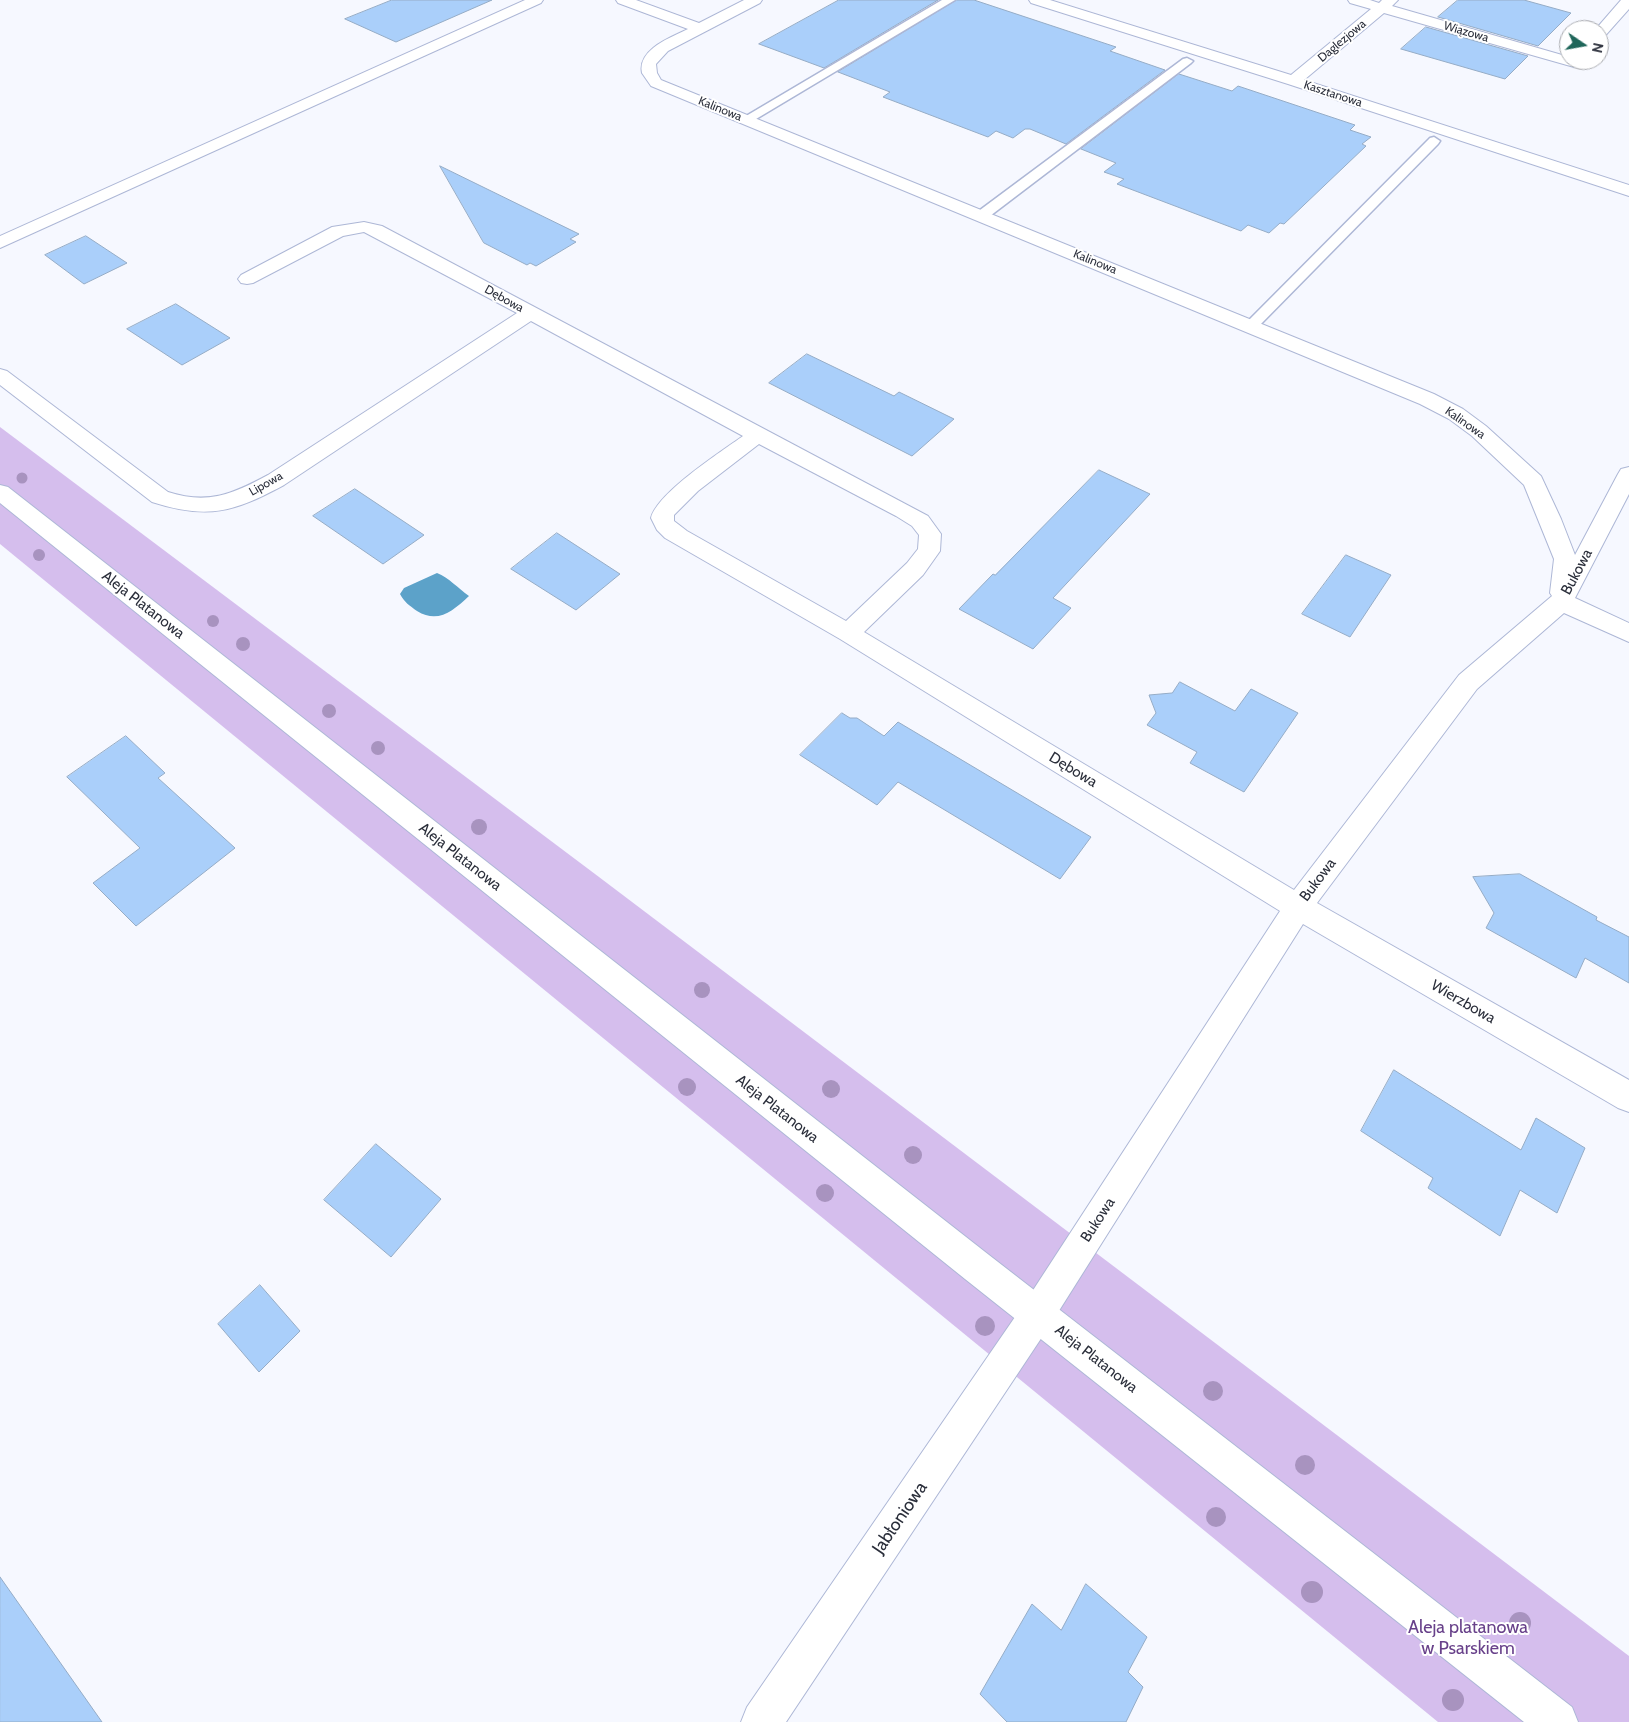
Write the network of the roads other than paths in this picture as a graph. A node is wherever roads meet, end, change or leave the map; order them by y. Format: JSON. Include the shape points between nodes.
{"nodes":[{"id":1,"x":536,"y":0,"type":"edge"},
{"id":2,"x":623,"y":0,"type":"edge"},
{"id":3,"x":755,"y":0,"type":"edge"},
{"id":4,"x":950,"y":0,"type":"edge"},
{"id":5,"x":1036,"y":0,"type":"edge"},
{"id":6,"x":1355,"y":0,"type":"edge"},
{"id":7,"x":1629,"y":0,"type":"edge"},
{"id":8,"x":1386,"y":4,"type":"edge"},
{"id":9,"x":1609,"y":23,"type":"edge"},
{"id":10,"x":699,"y":28,"type":"junction"},
{"id":11,"x":1559,"y":58,"type":"edge"},
{"id":12,"x":1187,"y":60,"type":"dead end"},
{"id":13,"x":1294,"y":81,"type":"junction"},
{"id":14,"x":747,"y":119,"type":"junction"},
{"id":15,"x":1434,"y":141,"type":"dead end"},
{"id":16,"x":1629,"y":191,"type":"edge"},
{"id":17,"x":982,"y":216,"type":"junction"},
{"id":18,"x":0,"y":243,"type":"edge"},
{"id":19,"x":247,"y":279,"type":"dead end"},
{"id":20,"x":530,"y":313,"type":"junction"},
{"id":21,"x":1251,"y":326,"type":"junction"},
{"id":22,"x":0,"y":375,"type":"edge"},
{"id":23,"x":758,"y":435,"type":"junction"},
{"id":24,"x":1629,"y":474,"type":"edge"},
{"id":25,"x":0,"y":492,"type":"edge"},
{"id":26,"x":1561,"y":602,"type":"junction"},
{"id":27,"x":848,"y":633,"type":"junction"},
{"id":28,"x":1629,"y":633,"type":"edge"},
{"id":29,"x":1298,"y":908,"type":"junction"},
{"id":30,"x":1629,"y":1097,"type":"edge"},
{"id":31,"x":1038,"y":1313,"type":"junction"},
{"id":32,"x":762,"y":1722,"type":"edge"},
{"id":33,"x":1557,"y":1722,"type":"edge"}],
"edges":[{"from":1,"to":18,"type":"street"},
{"from":2,"to":10,"type":"street"},
{"from":3,"to":10,"type":"street","name":"Kalinowa"},
{"from":4,"to":14,"type":"lane"},
{"from":5,"to":13,"type":"street","name":"Kasztanowa"},
{"from":6,"to":8,"type":"street","name":"Wiązowa"},
{"from":7,"to":9,"type":"street"},
{"from":8,"to":11,"type":"street","name":"Wiązowa"},
{"from":8,"to":13,"type":"street","name":"Daglezjowa"},
{"from":10,"to":14,"type":"street","name":"Kalinowa","via":[[652,57],[649,75],[656,83]]},
{"from":12,"to":17,"type":"lane"},
{"from":13,"to":16,"type":"street","name":"Kasztanowa"},
{"from":14,"to":17,"type":"street","name":"Kalinowa"},
{"from":15,"to":21,"type":"lane"},
{"from":17,"to":21,"type":"street","name":"Kalinowa"},
{"from":19,"to":20,"type":"street","name":"Dębowa","via":[[338,231],[364,227],[385,234]]},
{"from":20,"to":22,"type":"street","name":"Lipowa","via":[[276,480],[233,501],[205,506],[181,505],[160,497]]},
{"from":20,"to":23,"type":"street","name":"Dębowa"},
{"from":21,"to":26,"type":"street","name":"Kalinowa","via":[[1427,399],[1479,431],[1533,481],[1565,559]]},
{"from":23,"to":27,"type":"street","name":"Dębowa","via":[[904,511],[920,521],[930,534],[930,551]]},
{"from":23,"to":27,"type":"street","name":"Dębowa","via":[[678,497],[663,513],[664,525],[679,537]]},
{"from":24,"to":26,"type":"street","name":"Bukowa"},
{"from":25,"to":31,"type":"street","name":"Aleja Platanowa"},
{"from":26,"to":28,"type":"street"},
{"from":26,"to":29,"type":"street","name":"Bukowa","via":[[1468,682]]},
{"from":27,"to":29,"type":"street","name":"Dębowa"},
{"from":29,"to":30,"type":"street","name":"Wierzbowa"},
{"from":29,"to":31,"type":"street","name":"Bukowa"},
{"from":31,"to":32,"type":"street","name":"Jabłoniowa"},
{"from":31,"to":33,"type":"street","name":"Aleja Platanowa"}]}
